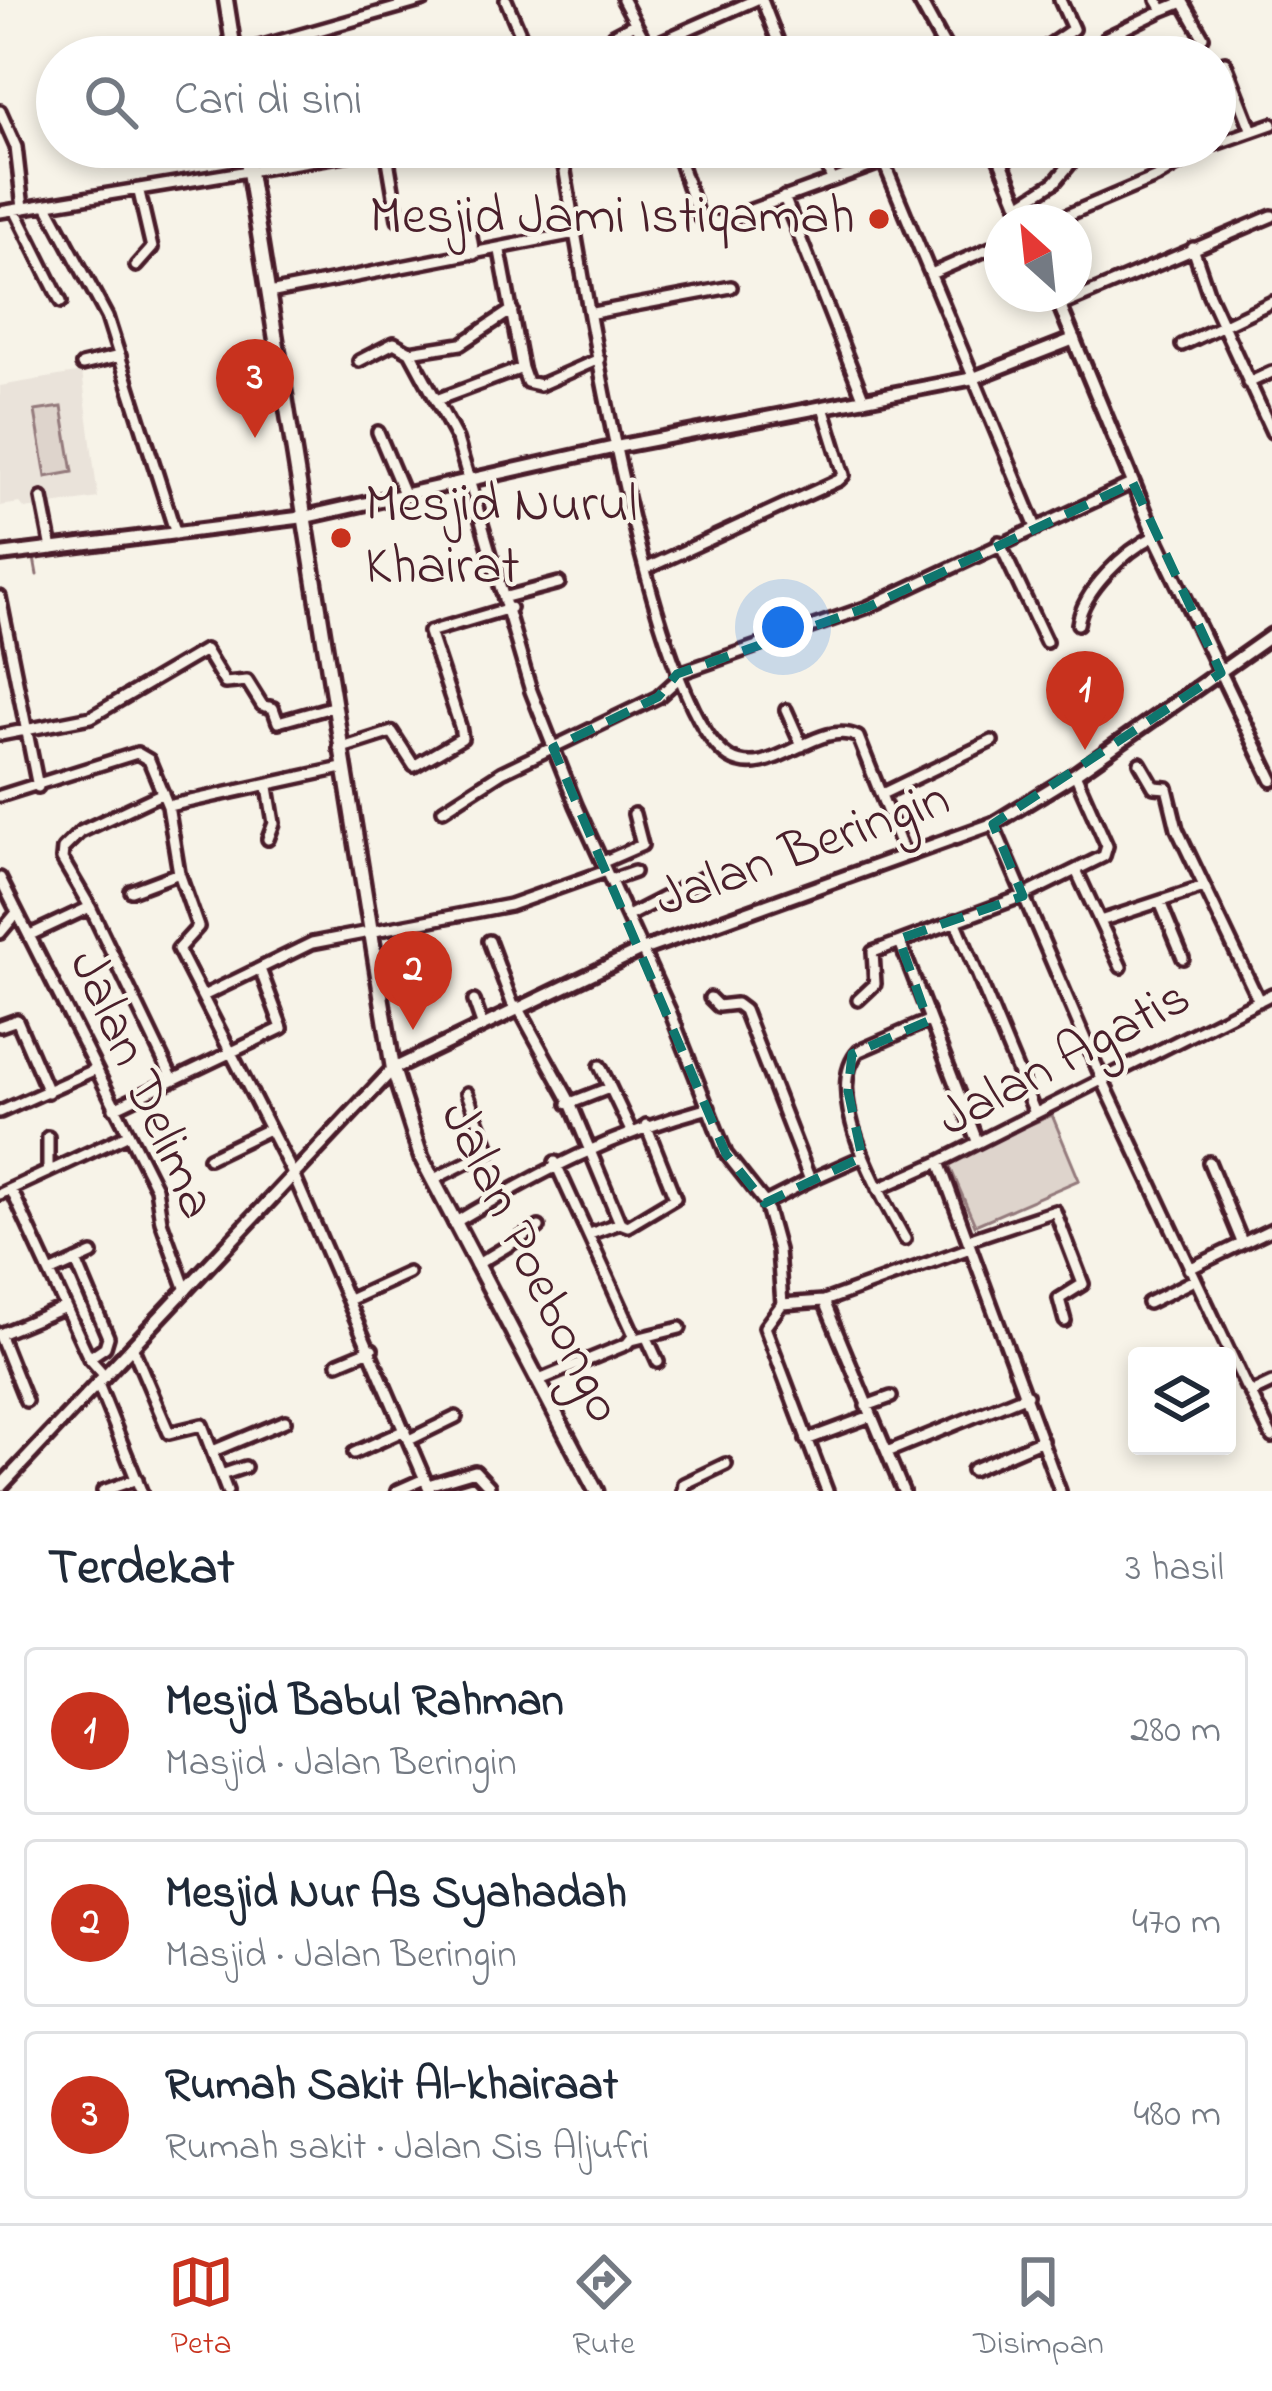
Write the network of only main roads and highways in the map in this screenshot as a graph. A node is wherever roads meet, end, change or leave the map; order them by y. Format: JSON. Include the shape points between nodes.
{"nodes":[{"id":1,"x":226,"y":0,"type":"edge"},
{"id":2,"x":231,"y":36,"type":"edge"},
{"id":3,"x":248,"y":168,"type":"edge"},
{"id":4,"x":596,"y":1491,"type":"edge"}],
"edges":[{"from":1,"to":2,"type":"main road"},
{"from":3,"to":4,"type":"main road","name":"Jalan Poebongo","via":[[393,1069],[432,1180]]}]}
